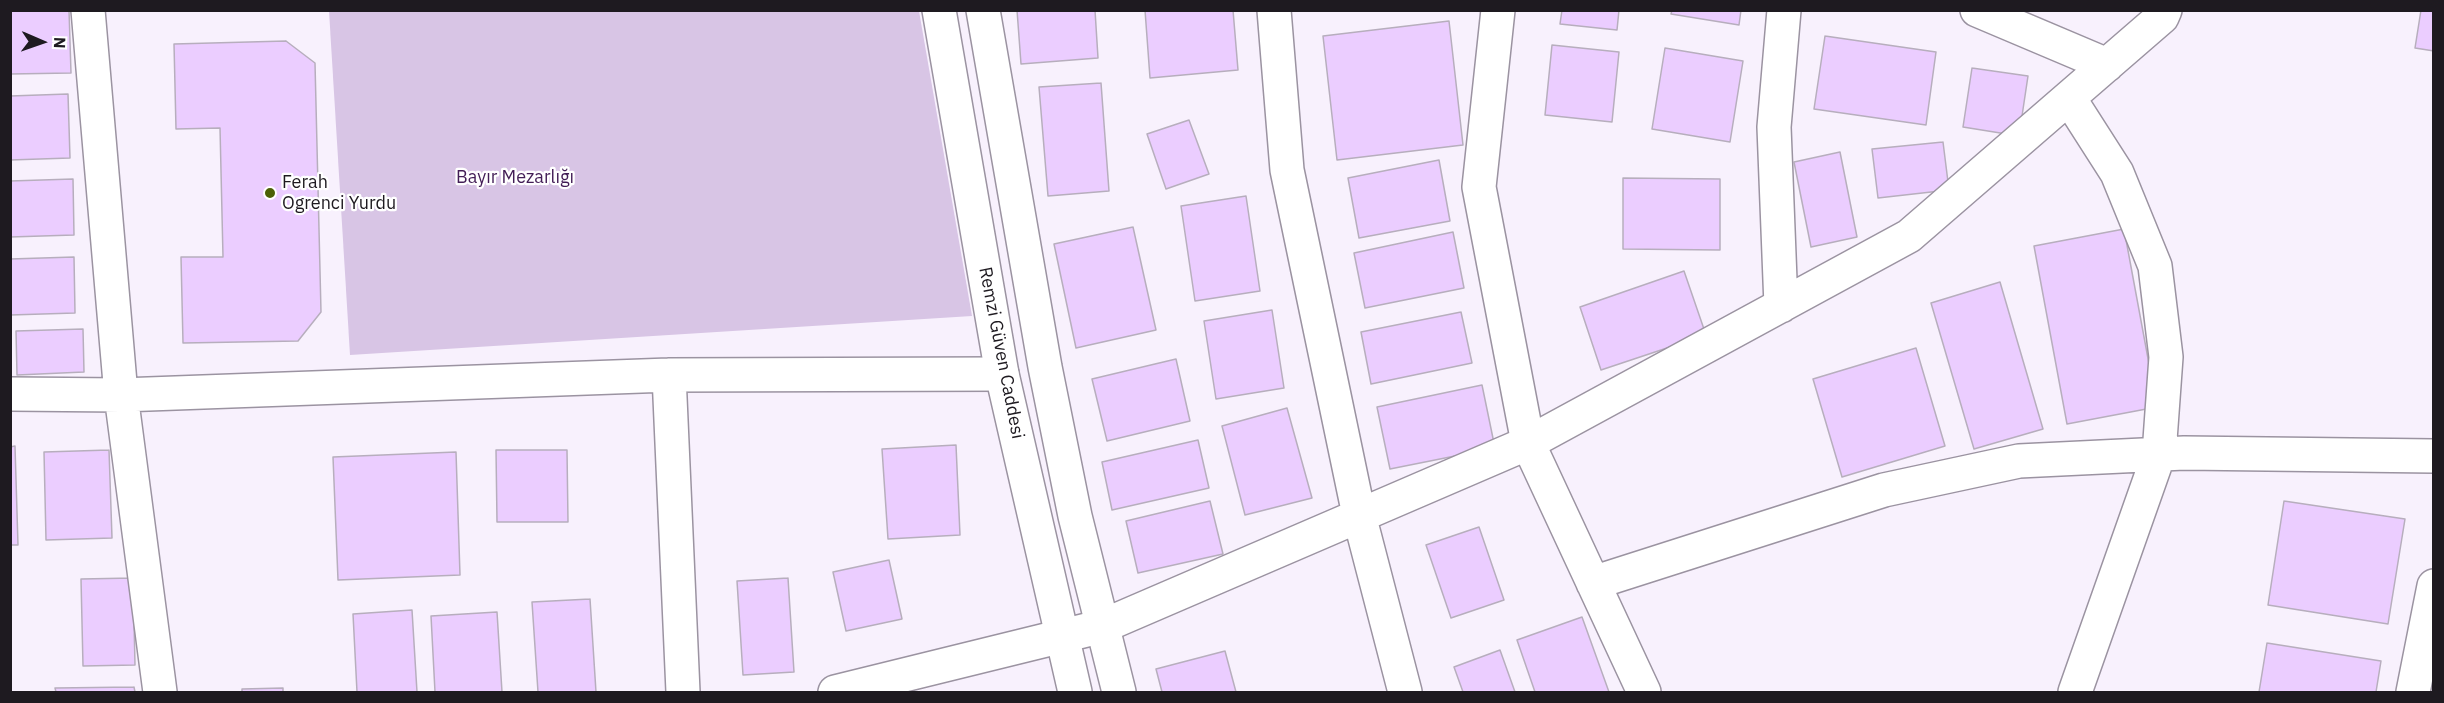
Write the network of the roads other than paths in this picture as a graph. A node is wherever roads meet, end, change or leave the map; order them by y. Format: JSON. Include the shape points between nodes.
{"nodes":[{"id":1,"x":88,"y":10,"type":"edge"},
{"id":2,"x":939,"y":10,"type":"edge"},
{"id":3,"x":983,"y":10,"type":"edge"},
{"id":4,"x":1274,"y":10,"type":"edge"},
{"id":5,"x":1498,"y":10,"type":"edge"},
{"id":6,"x":1785,"y":10,"type":"edge"},
{"id":7,"x":1977,"y":10,"type":"edge"},
{"id":8,"x":2165,"y":10,"type":"edge"},
{"id":9,"x":2107,"y":65,"type":"junction"},
{"id":10,"x":2069,"y":98,"type":"junction"},
{"id":11,"x":1780,"y":306,"type":"junction"},
{"id":12,"x":1002,"y":374,"type":"junction"},
{"id":13,"x":669,"y":375,"type":"junction"},
{"id":14,"x":10,"y":394,"type":"edge"},
{"id":15,"x":121,"y":395,"type":"junction"},
{"id":16,"x":1528,"y":443,"type":"junction"},
{"id":17,"x":2159,"y":454,"type":"junction"},
{"id":18,"x":2433,"y":456,"type":"edge"},
{"id":19,"x":1359,"y":515,"type":"junction"},
{"id":20,"x":1593,"y":583,"type":"junction"},
{"id":21,"x":2433,"y":586,"type":"edge"},
{"id":22,"x":1103,"y":626,"type":"junction"},
{"id":23,"x":1063,"y":636,"type":"junction"},
{"id":24,"x":160,"y":693,"type":"edge"},
{"id":25,"x":683,"y":693,"type":"edge"},
{"id":26,"x":836,"y":693,"type":"edge"},
{"id":27,"x":1075,"y":693,"type":"edge"},
{"id":28,"x":1119,"y":693,"type":"edge"},
{"id":29,"x":1405,"y":693,"type":"edge"},
{"id":30,"x":1644,"y":693,"type":"edge"},
{"id":31,"x":2075,"y":693,"type":"edge"},
{"id":32,"x":2413,"y":693,"type":"edge"}],
"edges":[{"from":1,"to":15,"type":"street"},
{"from":2,"to":12,"type":"street","name":"Remzi Güven Caddesi"},
{"from":3,"to":22,"type":"street","via":[[1045,368]]},
{"from":4,"to":19,"type":"street","via":[[1287,170]]},
{"from":5,"to":16,"type":"street","via":[[1479,187]]},
{"from":6,"to":11,"type":"street","via":[[1774,127]]},
{"from":7,"to":9,"type":"street"},
{"from":8,"to":9,"type":"street","via":[[2162,17]]},
{"from":9,"to":10,"type":"street"},
{"from":10,"to":11,"type":"street","via":[[1909,236]]},
{"from":10,"to":17,"type":"street","via":[[2117,172],[2155,266],[2166,357]]},
{"from":11,"to":16,"type":"street"},
{"from":12,"to":13,"type":"street"},
{"from":12,"to":23,"type":"street","name":"Remzi Güven Caddesi"},
{"from":13,"to":15,"type":"street"},
{"from":13,"to":25,"type":"street"},
{"from":14,"to":15,"type":"street"},
{"from":15,"to":24,"type":"street"},
{"from":16,"to":19,"type":"street"},
{"from":16,"to":20,"type":"street"},
{"from":17,"to":18,"type":"street"},
{"from":17,"to":20,"type":"street","via":[[2019,462],[1884,490]]},
{"from":17,"to":31,"type":"street"},
{"from":19,"to":22,"type":"street"},
{"from":19,"to":29,"type":"street"},
{"from":20,"to":30,"type":"street"},
{"from":21,"to":32,"type":"street"},
{"from":22,"to":23,"type":"street"},
{"from":22,"to":28,"type":"street"},
{"from":23,"to":26,"type":"street"},
{"from":23,"to":27,"type":"street","name":"Remzi Güven Caddesi"}]}
